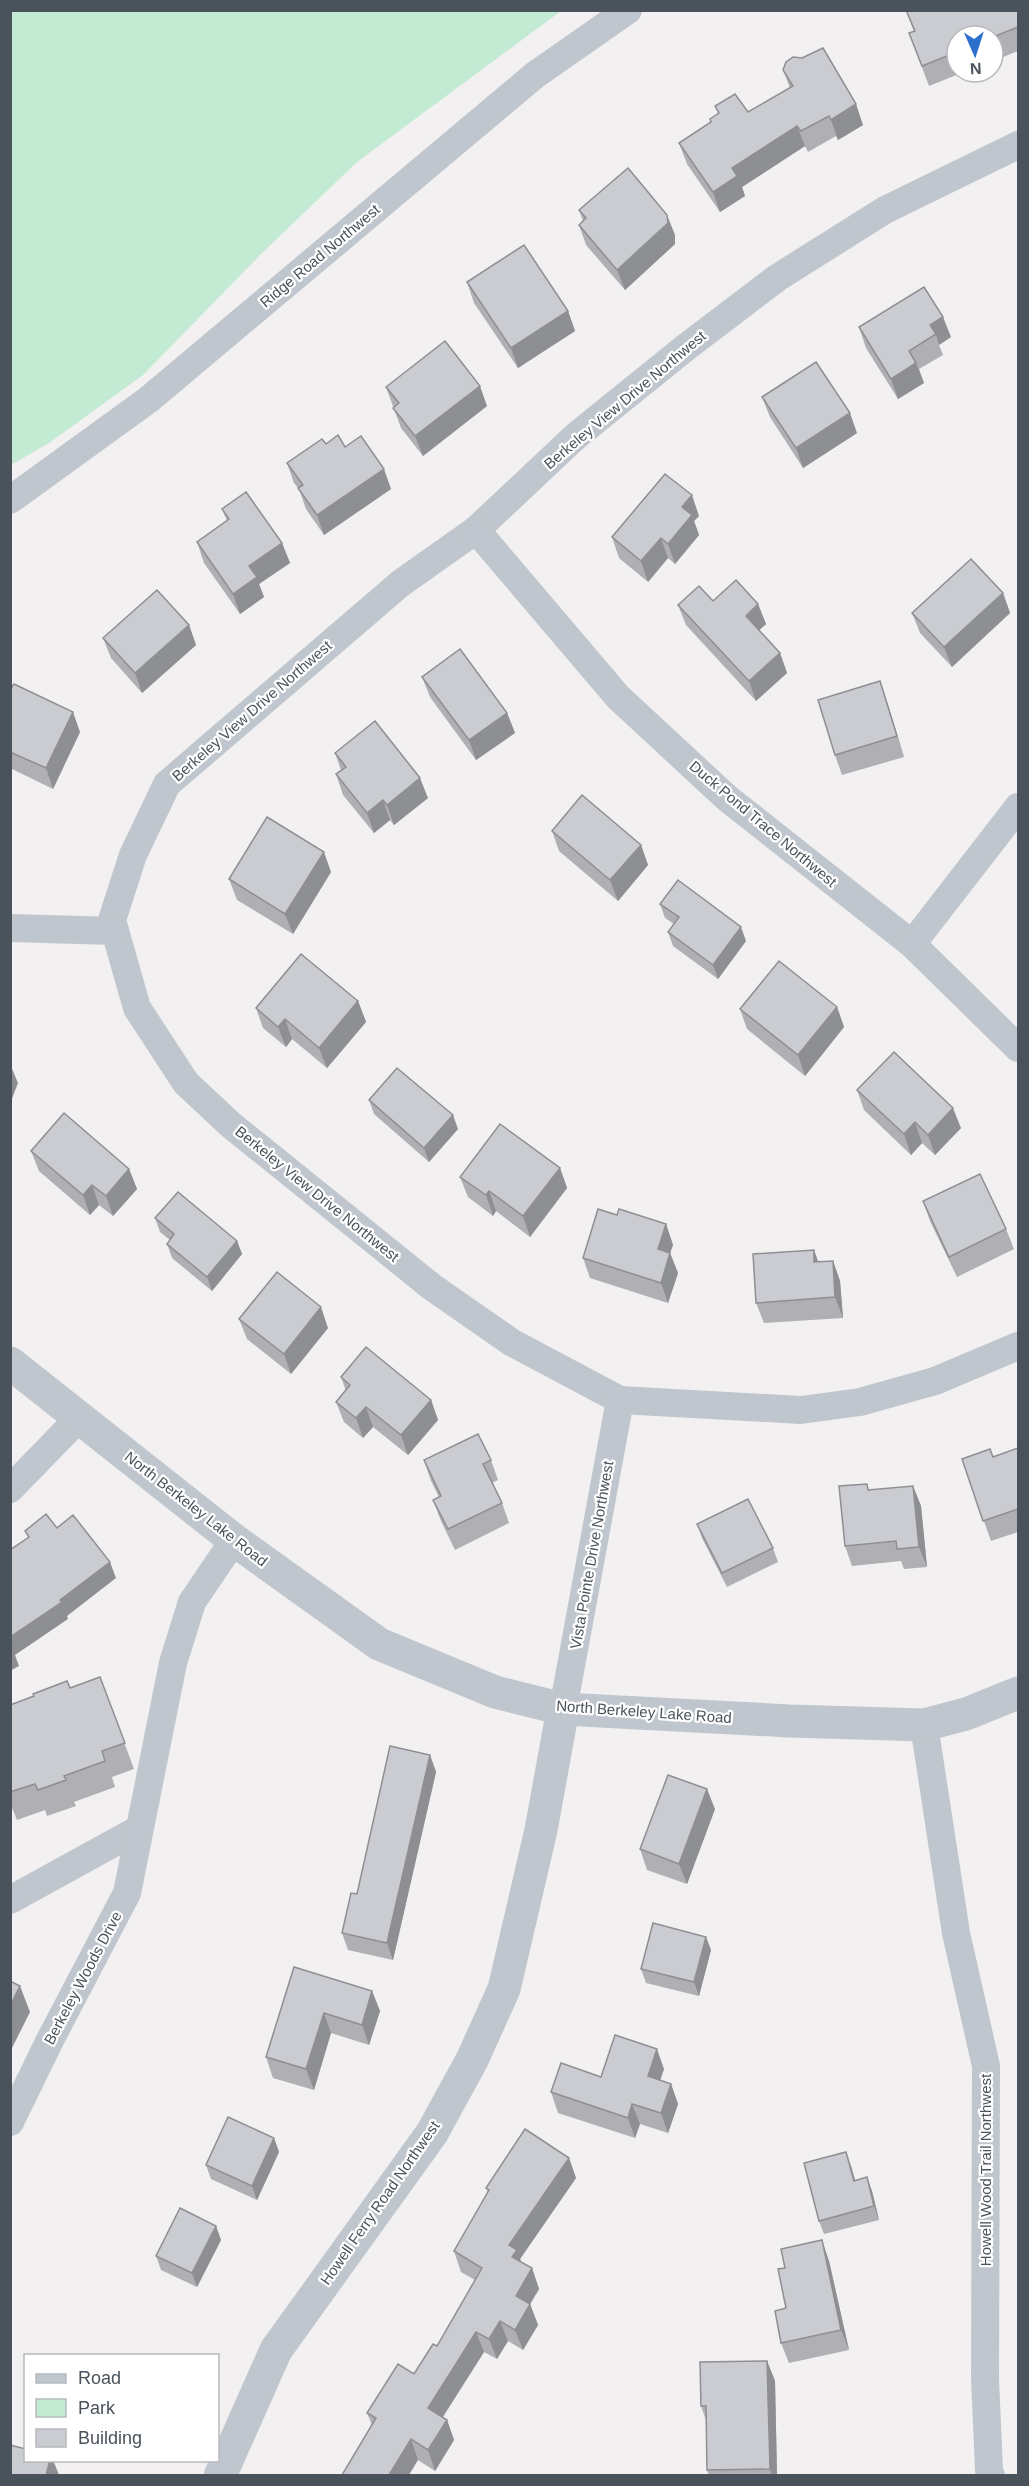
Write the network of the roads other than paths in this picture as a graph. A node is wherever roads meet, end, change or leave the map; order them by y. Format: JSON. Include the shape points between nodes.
{"nodes":[{"id":1,"x":628,"y":10,"type":"edge"},
{"id":2,"x":1018,"y":145,"type":"edge"},
{"id":3,"x":10,"y":501,"type":"edge"},
{"id":4,"x":476,"y":530,"type":"junction"},
{"id":5,"x":1018,"y":807,"type":"edge"},
{"id":6,"x":10,"y":928,"type":"edge"},
{"id":7,"x":115,"y":931,"type":"junction"},
{"id":8,"x":912,"y":944,"type":"junction"},
{"id":9,"x":1018,"y":1048,"type":"edge"},
{"id":10,"x":1018,"y":1346,"type":"edge"},
{"id":11,"x":10,"y":1363,"type":"edge"},
{"id":12,"x":620,"y":1400,"type":"junction"},
{"id":13,"x":79,"y":1418,"type":"junction"},
{"id":14,"x":10,"y":1489,"type":"edge"},
{"id":15,"x":234,"y":1540,"type":"junction"},
{"id":16,"x":1018,"y":1693,"type":"edge"},
{"id":17,"x":564,"y":1709,"type":"junction"},
{"id":18,"x":924,"y":1725,"type":"junction"},
{"id":19,"x":139,"y":1829,"type":"junction"},
{"id":20,"x":10,"y":1900,"type":"edge"},
{"id":21,"x":10,"y":2122,"type":"edge"},
{"id":22,"x":220,"y":2475,"type":"edge"},
{"id":23,"x":991,"y":2475,"type":"edge"}],
"edges":[{"from":1,"to":3,"type":"street","name":"Ridge Road Northwest","via":[[535,75],[148,400]]},
{"from":2,"to":4,"type":"street","name":"Berkeley View Drive Northwest","via":[[885,210],[777,278],[576,436]]},
{"from":4,"to":7,"type":"street","name":"Berkeley View Drive Northwest","via":[[401,583],[166,784],[133,855],[112,920]]},
{"from":4,"to":8,"type":"street","name":"Duck Pond Trace Northwest","via":[[618,697],[727,798]]},
{"from":5,"to":8,"type":"street"},
{"from":6,"to":7,"type":"street"},
{"from":7,"to":12,"type":"street","name":"Berkeley View Drive Northwest","via":[[137,1008],[186,1083],[231,1125],[432,1287],[511,1342]]},
{"from":8,"to":9,"type":"street","name":"Duck Pond Trace Northwest"},
{"from":10,"to":12,"type":"street","name":"Berkeley View Drive Northwest","via":[[935,1382],[860,1402],[801,1410]]},
{"from":11,"to":13,"type":"street","name":"North Berkeley Lake Road"},
{"from":12,"to":17,"type":"street","name":"Vista Pointe Drive Northwest"},
{"from":13,"to":14,"type":"street"},
{"from":13,"to":15,"type":"street","name":"North Berkeley Lake Road"},
{"from":15,"to":17,"type":"street","name":"North Berkeley Lake Road","via":[[379,1644],[495,1692]]},
{"from":15,"to":19,"type":"street","name":"Berkeley Woods Drive","via":[[192,1602],[173,1663]]},
{"from":16,"to":18,"type":"street","name":"North Berkeley Lake Road","via":[[966,1714]]},
{"from":17,"to":18,"type":"street","name":"North Berkeley Lake Road"},
{"from":17,"to":22,"type":"street","name":"Howell Ferry Road Northwest","via":[[504,1989],[472,2060],[432,2133],[276,2350]]},
{"from":18,"to":23,"type":"street","name":"Howell Wood Trail Northwest","via":[[956,1934],[986,2066],[985,2379]]},
{"from":19,"to":20,"type":"street"},
{"from":19,"to":21,"type":"street","name":"Berkeley Woods Drive","via":[[127,1893]]}]}
